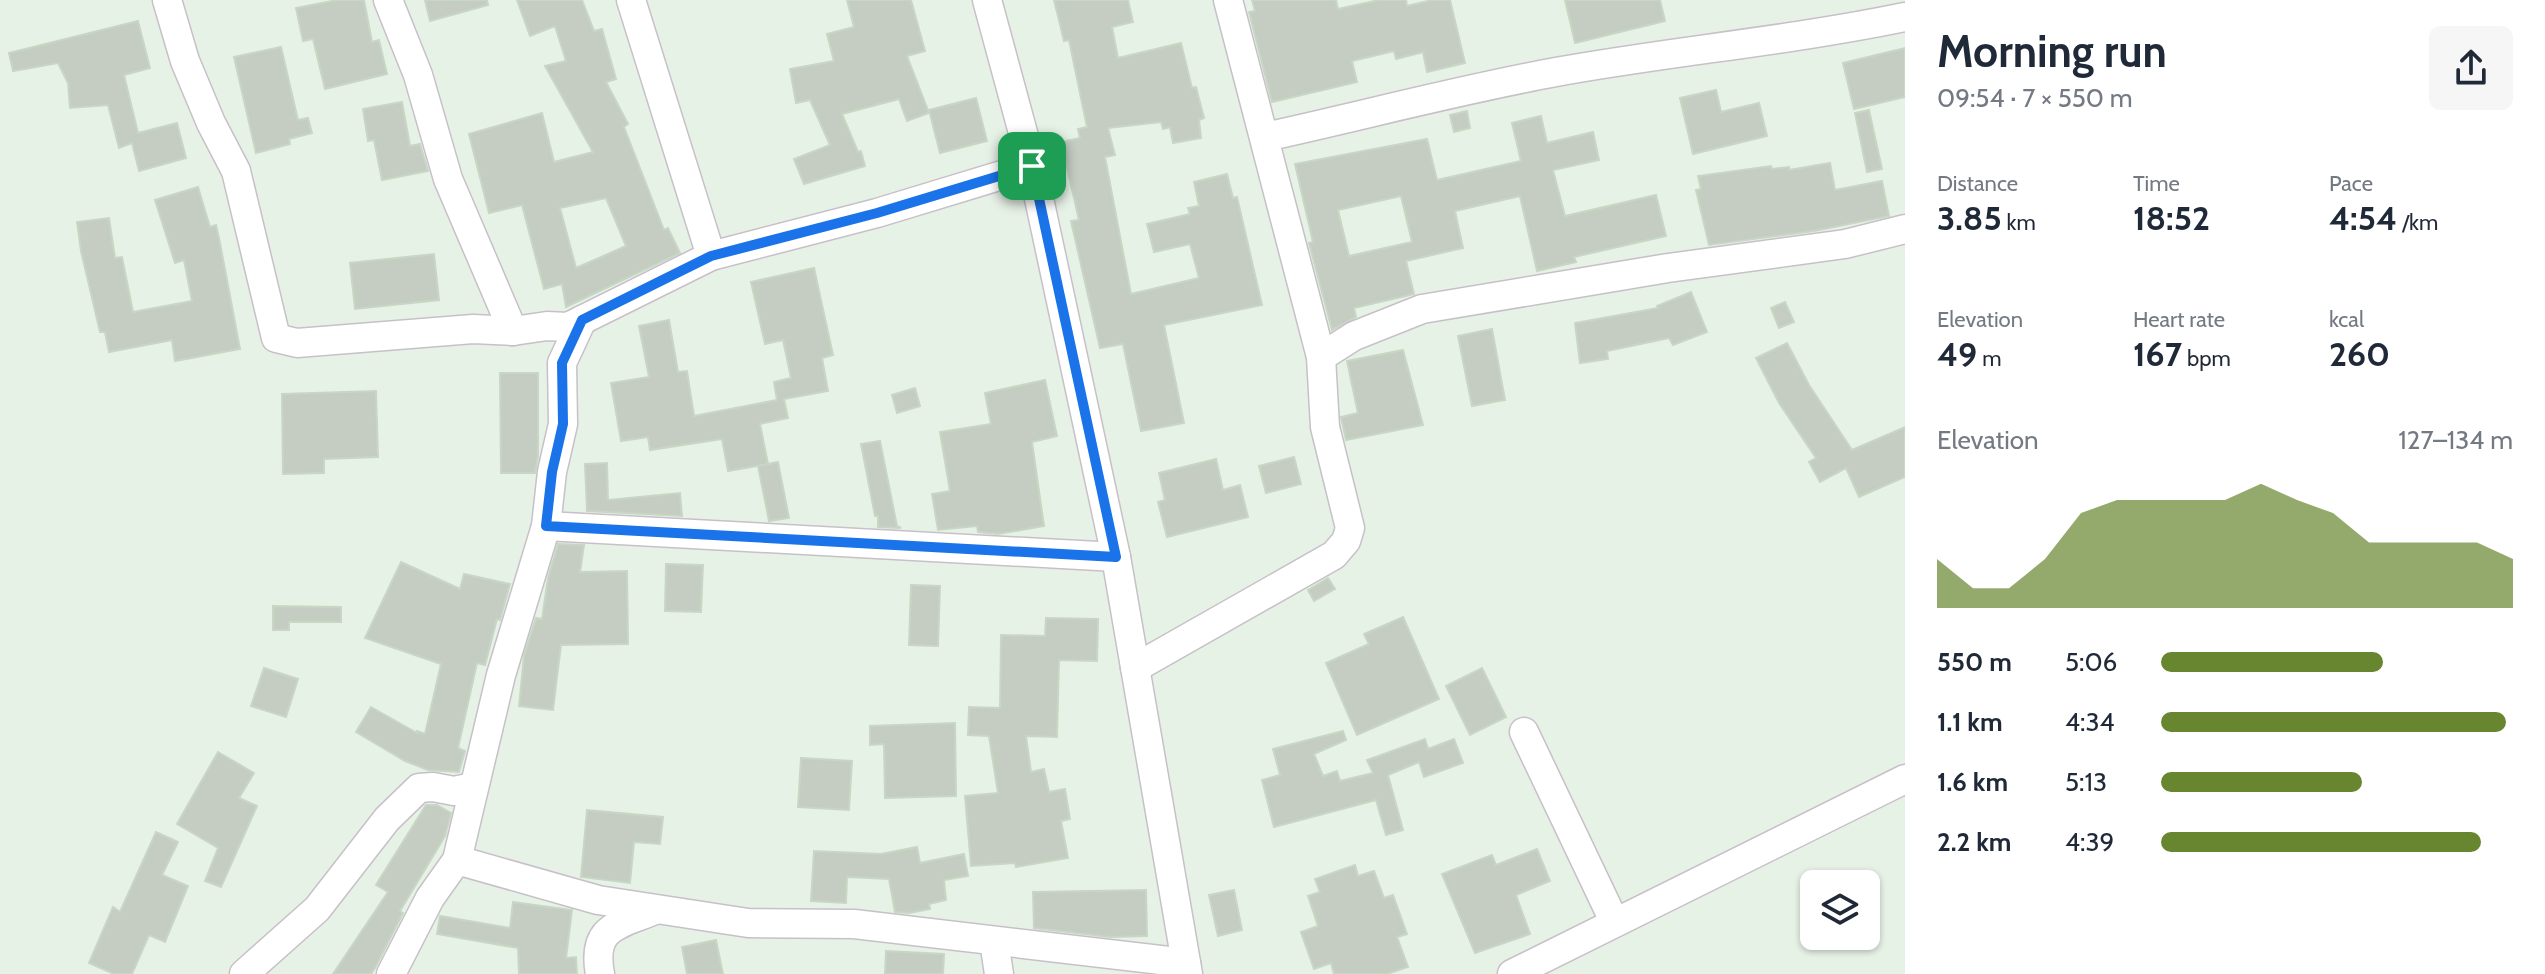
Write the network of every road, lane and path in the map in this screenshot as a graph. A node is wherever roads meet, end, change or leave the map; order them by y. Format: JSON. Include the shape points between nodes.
{"nodes":[{"id":1,"x":167,"y":0,"type":"edge"},
{"id":2,"x":388,"y":0,"type":"edge"},
{"id":3,"x":631,"y":0,"type":"edge"},
{"id":4,"x":987,"y":0,"type":"edge"},
{"id":5,"x":1228,"y":0,"type":"edge"},
{"id":6,"x":1905,"y":17,"type":"edge"},
{"id":7,"x":1265,"y":137,"type":"junction"},
{"id":8,"x":1032,"y":166,"type":"junction"},
{"id":9,"x":1905,"y":229,"type":"edge"},
{"id":10,"x":711,"y":256,"type":"junction"},
{"id":11,"x":582,"y":320,"type":"junction"},
{"id":12,"x":513,"y":331,"type":"junction"},
{"id":13,"x":1321,"y":357,"type":"junction"},
{"id":14,"x":546,"y":526,"type":"junction"},
{"id":15,"x":1116,"y":557,"type":"junction"},
{"id":16,"x":1135,"y":668,"type":"junction"},
{"id":17,"x":1524,"y":732,"type":"dead end"},
{"id":18,"x":1905,"y":779,"type":"edge"},
{"id":19,"x":473,"y":787,"type":"junction"},
{"id":20,"x":457,"y":860,"type":"junction"},
{"id":21,"x":598,"y":900,"type":"junction"},
{"id":22,"x":655,"y":910,"type":"junction"},
{"id":23,"x":1614,"y":921,"type":"junction"},
{"id":24,"x":608,"y":931,"type":"junction"},
{"id":25,"x":994,"y":941,"type":"junction"},
{"id":26,"x":1187,"y":969,"type":"edge"},
{"id":27,"x":244,"y":974,"type":"edge"},
{"id":28,"x":391,"y":974,"type":"edge"},
{"id":29,"x":600,"y":974,"type":"edge"},
{"id":30,"x":999,"y":974,"type":"edge"},
{"id":31,"x":1512,"y":974,"type":"edge"}],
"edges":[{"from":1,"to":12,"type":"street","via":[[185,61],[236,171],[276,338],[297,343],[473,329]]},
{"from":2,"to":12,"type":"street","via":[[418,75],[448,179]]},
{"from":3,"to":10,"type":"street"},
{"from":4,"to":8,"type":"street"},
{"from":5,"to":7,"type":"street"},
{"from":6,"to":7,"type":"street","via":[[1553,73]]},
{"from":7,"to":13,"type":"street"},
{"from":8,"to":10,"type":"street"},
{"from":8,"to":15,"type":"street"},
{"from":9,"to":13,"type":"street","via":[[1845,244],[1422,309],[1354,336]]},
{"from":10,"to":11,"type":"street"},
{"from":11,"to":12,"type":"street","via":[[568,327]]},
{"from":11,"to":14,"type":"street","via":[[562,363],[563,424]]},
{"from":13,"to":16,"type":"street","via":[[1325,427],[1350,528],[1346,541],[1334,555]]},
{"from":14,"to":15,"type":"street"},
{"from":14,"to":19,"type":"street"},
{"from":15,"to":16,"type":"street"},
{"from":16,"to":26,"type":"street"},
{"from":17,"to":23,"type":"street"},
{"from":18,"to":23,"type":"street"},
{"from":19,"to":20,"type":"street"},
{"from":19,"to":27,"type":"street","via":[[419,788],[387,819],[317,909]]},
{"from":20,"to":21,"type":"street"},
{"from":20,"to":28,"type":"street","via":[[430,898]]},
{"from":21,"to":22,"type":"street"},
{"from":21,"to":24,"type":"street"},
{"from":22,"to":24,"type":"street"},
{"from":22,"to":25,"type":"street","via":[[748,923],[854,924]]},
{"from":23,"to":31,"type":"street"},
{"from":24,"to":29,"type":"street","via":[[599,943]]},
{"from":25,"to":26,"type":"street"},
{"from":25,"to":30,"type":"street"}]}
